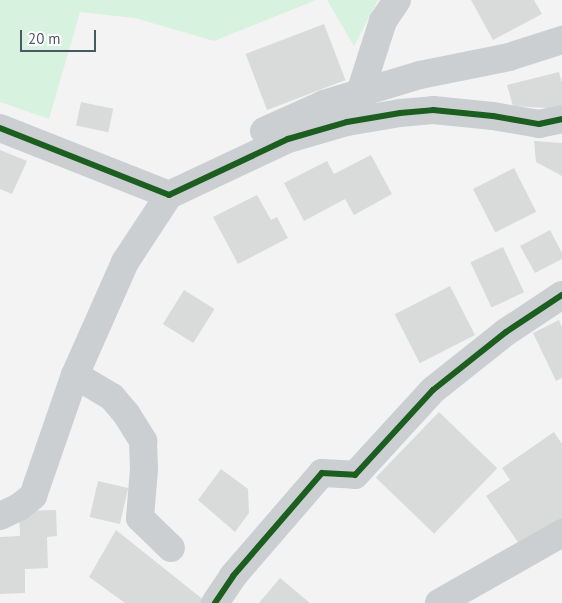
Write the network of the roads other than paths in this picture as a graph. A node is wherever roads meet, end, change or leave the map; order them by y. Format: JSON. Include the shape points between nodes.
{"nodes":[{"id":1,"x":397,"y":0,"type":"edge"},
{"id":2,"x":562,"y":40,"type":"edge"},
{"id":3,"x":360,"y":93,"type":"junction"},
{"id":4,"x":562,"y":119,"type":"edge"},
{"id":5,"x":0,"y":128,"type":"edge"},
{"id":6,"x":181,"y":189,"type":"junction"},
{"id":7,"x":562,"y":295,"type":"edge"},
{"id":8,"x":75,"y":375,"type":"junction"},
{"id":9,"x":0,"y":516,"type":"edge"},
{"id":10,"x":562,"y":534,"type":"edge"},
{"id":11,"x":171,"y":548,"type":"dead end"},
{"id":12,"x":215,"y":603,"type":"edge"},
{"id":13,"x":440,"y":603,"type":"edge"}],
"edges":[{"from":1,"to":3,"type":"street","via":[[383,21]]},
{"from":2,"to":3,"type":"street","via":[[509,57],[420,75]]},
{"from":3,"to":6,"type":"street","via":[[324,104],[248,139]]},
{"from":4,"to":6,"type":"street","via":[[539,124],[433,110],[391,114],[288,139]]},
{"from":5,"to":6,"type":"street"},
{"from":6,"to":8,"type":"street","via":[[125,262]]},
{"from":7,"to":12,"type":"street","via":[[506,332],[433,390],[355,474],[322,473],[233,576]]},
{"from":8,"to":9,"type":"street","via":[[33,496],[20,507]]},
{"from":8,"to":11,"type":"street","via":[[112,397],[143,441],[140,518]]},
{"from":10,"to":13,"type":"street"}]}
